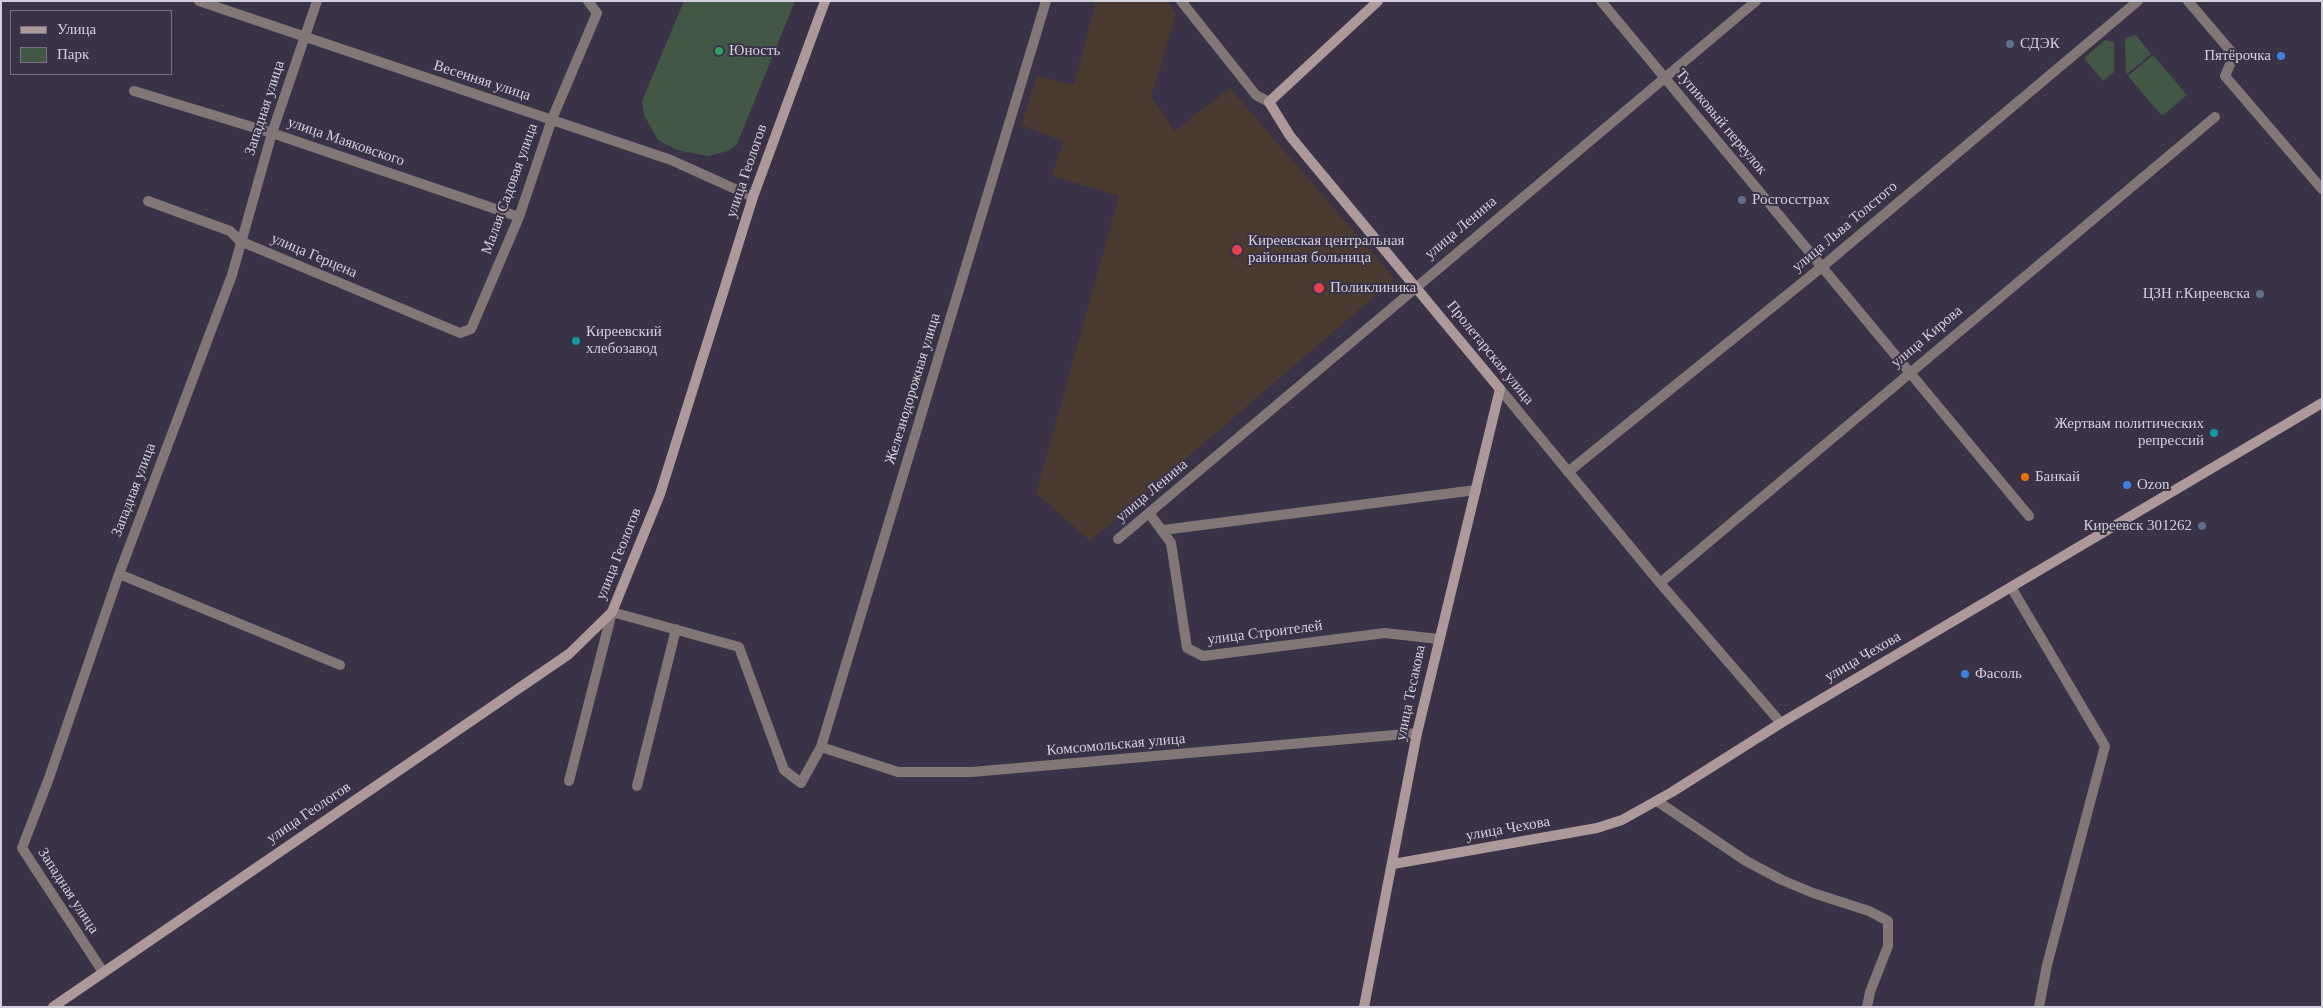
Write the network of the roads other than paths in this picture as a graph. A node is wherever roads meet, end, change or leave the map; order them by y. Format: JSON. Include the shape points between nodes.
{"nodes":[{"id":1,"x":199,"y":1,"type":"edge"},
{"id":2,"x":316,"y":1,"type":"edge"},
{"id":3,"x":825,"y":1,"type":"edge"},
{"id":4,"x":1046,"y":1,"type":"edge"},
{"id":5,"x":1181,"y":1,"type":"edge"},
{"id":6,"x":1378,"y":1,"type":"edge"},
{"id":7,"x":1601,"y":1,"type":"edge"},
{"id":8,"x":1756,"y":1,"type":"edge"},
{"id":9,"x":2138,"y":1,"type":"edge"},
{"id":10,"x":2188,"y":1,"type":"edge"},
{"id":11,"x":590,"y":4,"type":"edge"},
{"id":12,"x":304,"y":37,"type":"junction"},
{"id":13,"x":1665,"y":77,"type":"junction"},
{"id":14,"x":134,"y":91,"type":"dead end"},
{"id":15,"x":1269,"y":102,"type":"junction"},
{"id":16,"x":2215,"y":117,"type":"dead end"},
{"id":17,"x":552,"y":119,"type":"junction"},
{"id":18,"x":272,"y":133,"type":"junction"},
{"id":19,"x":2322,"y":190,"type":"edge"},
{"id":20,"x":753,"y":197,"type":"junction"},
{"id":21,"x":148,"y":201,"type":"dead end"},
{"id":22,"x":519,"y":217,"type":"junction"},
{"id":23,"x":240,"y":241,"type":"junction"},
{"id":24,"x":1823,"y":266,"type":"junction"},
{"id":25,"x":1416,"y":286,"type":"junction"},
{"id":26,"x":471,"y":329,"type":"joint"},
{"id":27,"x":1910,"y":371,"type":"junction"},
{"id":28,"x":1500,"y":389,"type":"junction"},
{"id":29,"x":2322,"y":403,"type":"edge"},
{"id":30,"x":1568,"y":472,"type":"junction"},
{"id":31,"x":1476,"y":490,"type":"junction"},
{"id":32,"x":1149,"y":513,"type":"junction"},
{"id":33,"x":2029,"y":516,"type":"dead end"},
{"id":34,"x":1163,"y":530,"type":"junction"},
{"id":35,"x":1118,"y":538,"type":"dead end"},
{"id":36,"x":119,"y":574,"type":"junction"},
{"id":37,"x":1660,"y":583,"type":"junction"},
{"id":38,"x":2012,"y":587,"type":"junction"},
{"id":39,"x":612,"y":612,"type":"junction"},
{"id":40,"x":676,"y":630,"type":"junction"},
{"id":41,"x":1438,"y":639,"type":"junction"},
{"id":42,"x":340,"y":665,"type":"dead end"},
{"id":43,"x":1781,"y":723,"type":"junction"},
{"id":44,"x":1417,"y":733,"type":"junction"},
{"id":45,"x":821,"y":748,"type":"junction"},
{"id":46,"x":569,"y":781,"type":"dead end"},
{"id":47,"x":637,"y":786,"type":"dead end"},
{"id":48,"x":1657,"y":801,"type":"junction"},
{"id":49,"x":1393,"y":864,"type":"junction"},
{"id":50,"x":103,"y":972,"type":"junction"},
{"id":51,"x":52,"y":1007,"type":"edge"},
{"id":52,"x":1364,"y":1007,"type":"edge"},
{"id":53,"x":1867,"y":1007,"type":"edge"},
{"id":54,"x":2039,"y":1007,"type":"edge"}],
"edges":[{"from":1,"to":12,"type":"street","name":"Весенняя улица"},
{"from":2,"to":12,"type":"street","name":"Западная улица"},
{"from":3,"to":20,"type":"main road","name":"улица Геологов"},
{"from":4,"to":45,"type":"street","name":"Железнодорожная улица"},
{"from":5,"to":15,"type":"street","name":"Пролетарская улица","via":[[1256,95]]},
{"from":6,"to":15,"type":"main road"},
{"from":7,"to":13,"type":"street","name":"Тупиковый переулок"},
{"from":8,"to":13,"type":"street","name":"улица Ленина"},
{"from":9,"to":24,"type":"street","name":"улица Льва Толстого"},
{"from":10,"to":19,"type":"street","via":[[2234,55],[2225,76]]},
{"from":11,"to":17,"type":"street","name":"Малая Садовая улица","via":[[597,12]]},
{"from":12,"to":17,"type":"street","name":"Весенняя улица"},
{"from":12,"to":18,"type":"street","name":"Западная улица"},
{"from":13,"to":24,"type":"street","name":"Тупиковый переулок"},
{"from":13,"to":25,"type":"street","name":"улица Ленина"},
{"from":14,"to":18,"type":"street","name":"улица Маяковского"},
{"from":15,"to":25,"type":"main road","name":"Пролетарская улица","via":[[1290,136]]},
{"from":16,"to":27,"type":"street","name":"улица Кирова"},
{"from":17,"to":20,"type":"street","name":"Весенняя улица","via":[[671,160]]},
{"from":17,"to":22,"type":"street","name":"Малая Садовая улица"},
{"from":18,"to":22,"type":"street","name":"улица Маяковского"},
{"from":18,"to":23,"type":"street","name":"Западная улица"},
{"from":20,"to":39,"type":"main road","name":"улица Геологов","via":[[660,494]]},
{"from":21,"to":23,"type":"street","name":"улица Герцена","via":[[230,231]]},
{"from":22,"to":26,"type":"street","name":"Малая Садовая улица"},
{"from":23,"to":26,"type":"street","name":"улица Герцена","via":[[460,333]]},
{"from":23,"to":36,"type":"street","name":"Западная улица","via":[[232,275]]},
{"from":24,"to":27,"type":"street","name":"Тупиковый переулок"},
{"from":24,"to":30,"type":"street","name":"улица Льва Толстого"},
{"from":25,"to":28,"type":"main road","name":"Пролетарская улица"},
{"from":25,"to":32,"type":"street","name":"улица Ленина"},
{"from":27,"to":33,"type":"street","name":"Тупиковый переулок"},
{"from":27,"to":37,"type":"street","name":"улица Кирова"},
{"from":28,"to":30,"type":"street","name":"Пролетарская улица"},
{"from":28,"to":31,"type":"main road","name":"улица Тесакова"},
{"from":29,"to":38,"type":"main road","name":"улица Чехова"},
{"from":30,"to":37,"type":"street","name":"Пролетарская улица"},
{"from":31,"to":34,"type":"street"},
{"from":31,"to":41,"type":"main road","name":"улица Тесакова"},
{"from":32,"to":34,"type":"street","name":"улица Строителей"},
{"from":32,"to":35,"type":"street","name":"улица Ленина"},
{"from":34,"to":41,"type":"street","name":"улица Строителей","via":[[1171,543],[1187,648],[1203,656],[1385,633]]},
{"from":36,"to":42,"type":"street"},
{"from":36,"to":50,"type":"street","name":"Западная улица","via":[[22,848]]},
{"from":37,"to":43,"type":"street","name":"Пролетарская улица"},
{"from":38,"to":43,"type":"main road","name":"улица Чехова"},
{"from":38,"to":54,"type":"street","via":[[2105,746],[2047,965]]},
{"from":39,"to":40,"type":"street"},
{"from":39,"to":46,"type":"street"},
{"from":39,"to":50,"type":"main road","name":"улица Геологов","via":[[569,654]]},
{"from":40,"to":45,"type":"street","name":"Железнодорожная улица","via":[[739,647],[784,770],[800,782]]},
{"from":40,"to":47,"type":"street"},
{"from":41,"to":44,"type":"main road","name":"улица Тесакова"},
{"from":43,"to":48,"type":"main road","name":"улица Чехова"},
{"from":44,"to":45,"type":"street","name":"Комсомольская улица","via":[[972,772],[898,772]]},
{"from":44,"to":49,"type":"main road","name":"улица Тесакова"},
{"from":48,"to":49,"type":"main road","name":"улица Чехова","via":[[1622,820],[1597,828]]},
{"from":48,"to":53,"type":"street","via":[[1746,861],[1782,880],[1888,921],[1888,946]]},
{"from":49,"to":52,"type":"main road","name":"улица Тесакова"},
{"from":50,"to":51,"type":"main road","name":"улица Геологов"}]}
